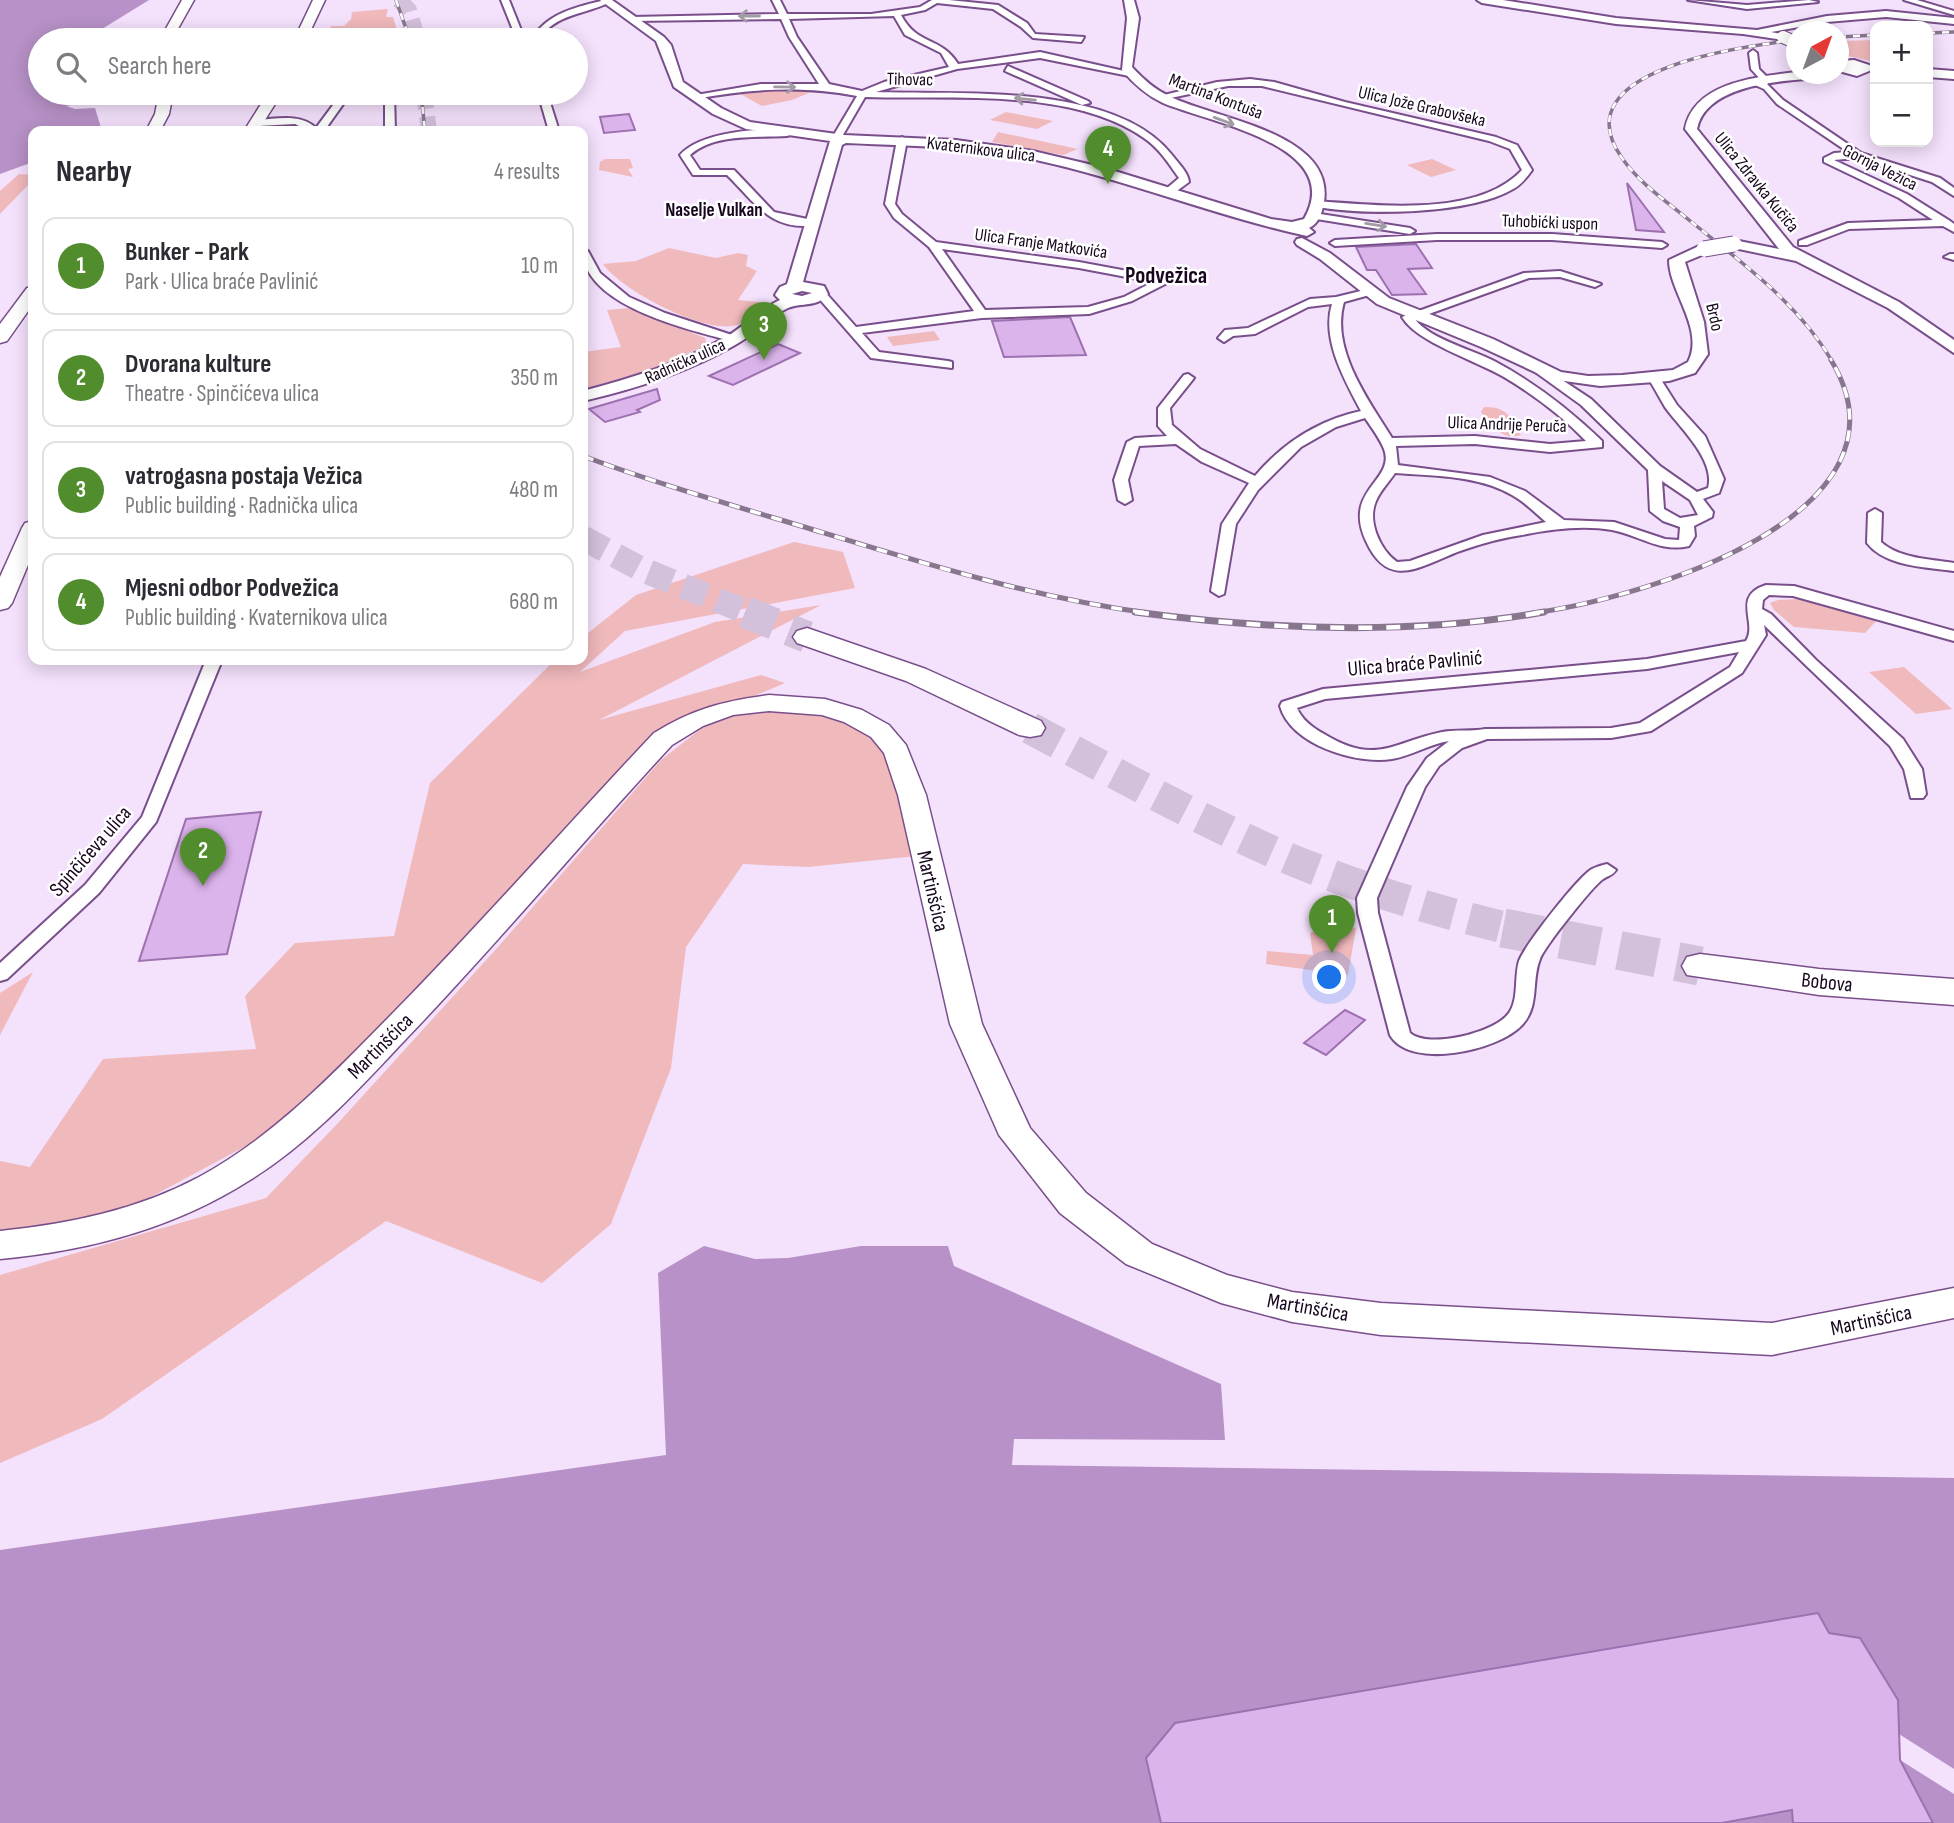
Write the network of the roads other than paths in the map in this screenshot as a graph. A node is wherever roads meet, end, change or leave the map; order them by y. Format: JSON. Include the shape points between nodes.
{"nodes":[{"id":1,"x":188,"y":0,"type":"edge"},
{"id":2,"x":319,"y":0,"type":"edge"},
{"id":3,"x":505,"y":0,"type":"edge"},
{"id":4,"x":776,"y":0,"type":"edge"},
{"id":5,"x":1129,"y":0,"type":"edge"},
{"id":6,"x":1692,"y":0,"type":"edge"},
{"id":7,"x":1908,"y":0,"type":"edge"},
{"id":8,"x":605,"y":1,"type":"edge"},
{"id":9,"x":936,"y":1,"type":"edge"},
{"id":10,"x":1494,"y":1,"type":"edge"},
{"id":11,"x":1814,"y":1,"type":"edge"},
{"id":12,"x":897,"y":13,"type":"junction"},
{"id":13,"x":1954,"y":13,"type":"edge"},
{"id":14,"x":866,"y":15,"type":"joint"},
{"id":15,"x":782,"y":16,"type":"junction"},
{"id":16,"x":632,"y":19,"type":"junction"},
{"id":17,"x":1809,"y":21,"type":"joint"},
{"id":18,"x":1954,"y":21,"type":"edge"},
{"id":19,"x":172,"y":28,"type":"edge"},
{"id":20,"x":306,"y":28,"type":"edge"},
{"id":21,"x":516,"y":28,"type":"edge"},
{"id":22,"x":545,"y":28,"type":"edge"},
{"id":23,"x":1786,"y":31,"type":"edge"},
{"id":24,"x":1781,"y":33,"type":"junction"},
{"id":25,"x":1786,"y":36,"type":"edge"},
{"id":26,"x":1081,"y":39,"type":"dead end"},
{"id":27,"x":1753,"y":53,"type":"dead end"},
{"id":28,"x":954,"y":67,"type":"junction"},
{"id":29,"x":1008,"y":69,"type":"dead end"},
{"id":30,"x":1129,"y":73,"type":"junction"},
{"id":31,"x":1933,"y":73,"type":"edge"},
{"id":32,"x":1954,"y":75,"type":"edge"},
{"id":33,"x":1786,"y":79,"type":"edge"},
{"id":34,"x":1763,"y":82,"type":"junction"},
{"id":35,"x":826,"y":87,"type":"junction"},
{"id":36,"x":862,"y":94,"type":"junction"},
{"id":37,"x":695,"y":96,"type":"junction"},
{"id":38,"x":1161,"y":97,"type":"junction"},
{"id":39,"x":164,"y":105,"type":"edge"},
{"id":40,"x":268,"y":105,"type":"edge"},
{"id":41,"x":337,"y":105,"type":"edge"},
{"id":42,"x":389,"y":105,"type":"edge"},
{"id":43,"x":546,"y":105,"type":"edge"},
{"id":44,"x":1092,"y":112,"type":"junction"},
{"id":45,"x":156,"y":126,"type":"edge"},
{"id":46,"x":255,"y":126,"type":"edge"},
{"id":47,"x":263,"y":126,"type":"edge"},
{"id":48,"x":309,"y":126,"type":"edge"},
{"id":49,"x":320,"y":126,"type":"edge"},
{"id":50,"x":390,"y":126,"type":"edge"},
{"id":51,"x":552,"y":126,"type":"edge"},
{"id":52,"x":748,"y":131,"type":"junction"},
{"id":53,"x":840,"y":138,"type":"junction"},
{"id":54,"x":902,"y":140,"type":"junction"},
{"id":55,"x":1858,"y":155,"type":"junction"},
{"id":56,"x":1170,"y":191,"type":"junction"},
{"id":57,"x":1954,"y":193,"type":"edge"},
{"id":58,"x":813,"y":223,"type":"junction"},
{"id":59,"x":1273,"y":224,"type":"junction"},
{"id":60,"x":1951,"y":225,"type":"edge"},
{"id":61,"x":1308,"y":227,"type":"junction"},
{"id":62,"x":1437,"y":237,"type":"junction"},
{"id":63,"x":1776,"y":238,"type":"junction"},
{"id":64,"x":1803,"y":243,"type":"dead end"},
{"id":65,"x":1734,"y":244,"type":"junction"},
{"id":66,"x":933,"y":245,"type":"junction"},
{"id":67,"x":1662,"y":246,"type":"dead end"},
{"id":68,"x":1330,"y":247,"type":"junction"},
{"id":69,"x":588,"y":260,"type":"edge"},
{"id":70,"x":1812,"y":264,"type":"junction"},
{"id":71,"x":1595,"y":284,"type":"dead end"},
{"id":72,"x":789,"y":292,"type":"junction"},
{"id":73,"x":1369,"y":292,"type":"junction"},
{"id":74,"x":817,"y":295,"type":"junction"},
{"id":75,"x":28,"y":299,"type":"edge"},
{"id":76,"x":1338,"y":301,"type":"junction"},
{"id":77,"x":982,"y":314,"type":"junction"},
{"id":78,"x":1414,"y":314,"type":"junction"},
{"id":79,"x":852,"y":331,"type":"junction"},
{"id":80,"x":0,"y":337,"type":"edge"},
{"id":81,"x":735,"y":338,"type":"junction"},
{"id":82,"x":1224,"y":338,"type":"dead end"},
{"id":83,"x":1954,"y":348,"type":"edge"},
{"id":84,"x":948,"y":365,"type":"dead end"},
{"id":85,"x":1537,"y":369,"type":"junction"},
{"id":86,"x":1654,"y":377,"type":"junction"},
{"id":87,"x":1188,"y":378,"type":"dead end"},
{"id":88,"x":1578,"y":380,"type":"junction"},
{"id":89,"x":588,"y":396,"type":"edge"},
{"id":90,"x":1586,"y":402,"type":"junction"},
{"id":91,"x":1370,"y":413,"type":"junction"},
{"id":92,"x":1178,"y":440,"type":"junction"},
{"id":93,"x":1387,"y":442,"type":"junction"},
{"id":94,"x":1391,"y":468,"type":"junction"},
{"id":95,"x":1655,"y":469,"type":"junction"},
{"id":96,"x":1256,"y":481,"type":"junction"},
{"id":97,"x":1695,"y":497,"type":"junction"},
{"id":98,"x":1125,"y":500,"type":"dead end"},
{"id":99,"x":1875,"y":513,"type":"dead end"},
{"id":100,"x":1687,"y":523,"type":"junction"},
{"id":101,"x":1561,"y":525,"type":"junction"},
{"id":102,"x":28,"y":552,"type":"edge"},
{"id":103,"x":1954,"y":567,"type":"edge"},
{"id":104,"x":1219,"y":591,"type":"dead end"},
{"id":105,"x":0,"y":603,"type":"edge"},
{"id":106,"x":1753,"y":610,"type":"junction"},
{"id":107,"x":1954,"y":636,"type":"edge"},
{"id":108,"x":807,"y":637,"type":"tunnel mouth"},
{"id":109,"x":1752,"y":645,"type":"junction"},
{"id":110,"x":212,"y":665,"type":"edge"},
{"id":111,"x":1030,"y":728,"type":"tunnel mouth"},
{"id":112,"x":1471,"y":737,"type":"junction"},
{"id":113,"x":1917,"y":794,"type":"dead end"},
{"id":114,"x":1607,"y":870,"type":"dead end"},
{"id":115,"x":1700,"y":966,"type":"tunnel mouth"},
{"id":116,"x":0,"y":974,"type":"edge"},
{"id":117,"x":1954,"y":992,"type":"edge"},
{"id":118,"x":0,"y":1245,"type":"edge"},
{"id":119,"x":1954,"y":1303,"type":"edge"}],
"edges":[{"from":1,"to":19,"type":"main road"},
{"from":2,"to":20,"type":"main road"},
{"from":3,"to":21,"type":"street"},
{"from":4,"to":15,"type":"street"},
{"from":5,"to":30,"type":"main road","via":[[1133,18],[1126,57]]},
{"from":6,"to":11,"type":"street","via":[[1747,7]]},
{"from":7,"to":13,"type":"street"},
{"from":8,"to":16,"type":"main road","name":"Kvaternikova ulica"},
{"from":8,"to":22,"type":"street"},
{"from":9,"to":12,"type":"street","via":[[929,7]]},
{"from":9,"to":26,"type":"street","via":[[995,7],[1033,36]]},
{"from":10,"to":24,"type":"main road","via":[[1616,21]]},
{"from":11,"to":17,"type":"street"},
{"from":12,"to":14,"type":"street"},
{"from":12,"to":28,"type":"street","via":[[910,35],[944,49]]},
{"from":14,"to":15,"type":"street"},
{"from":15,"to":16,"type":"street","one_way":true},
{"from":15,"to":35,"type":"street"},
{"from":16,"to":37,"type":"main road","name":"Kvaternikova ulica","via":[[665,45],[675,80]]},
{"from":17,"to":18,"type":"main road","via":[[1886,14]]},
{"from":23,"to":24,"type":"main road"},
{"from":24,"to":25,"type":"main road","bridge":true},
{"from":27,"to":34,"type":"street","via":[[1753,65]]},
{"from":28,"to":30,"type":"street","via":[[1040,55]]},
{"from":28,"to":36,"type":"street"},
{"from":29,"to":44,"type":"street","via":[[1066,93],[1093,108]]},
{"from":30,"to":38,"type":"main road","name":"Martina Kontuša"},
{"from":31,"to":32,"type":"main road"},
{"from":33,"to":34,"type":"main road","name":"Ulica Zdravka Kučića"},
{"from":34,"to":55,"type":"street","name":"Gornja Vežica","via":[[1790,108]]},
{"from":34,"to":63,"type":"main road","name":"Ulica Zdravka Kučića","via":[[1721,92],[1697,108],[1690,122],[1696,138]]},
{"from":35,"to":36,"type":"street","name":"Tihovac"},
{"from":37,"to":35,"type":"street","one_way":true,"via":[[752,88]]},
{"from":44,"to":36,"type":"street","name":"Tihovac","one_way":true,"via":[[1018,98]]},
{"from":36,"to":53,"type":"street"},
{"from":37,"to":52,"type":"main road","name":"Kvaternikova ulica"},
{"from":38,"to":61,"type":"main road","name":"Martina Kontuša","one_way":true,"via":[[1259,133],[1289,149],[1318,178]]},
{"from":38,"to":61,"type":"street","name":"Ulica Jože Grabovšeka","via":[[1240,82],[1265,83],[1482,135],[1514,147],[1527,170],[1521,181],[1501,191],[1455,203]]},
{"from":39,"to":45,"type":"main road"},
{"from":40,"to":46,"type":"main road"},
{"from":41,"to":49,"type":"street"},
{"from":42,"to":50,"type":"street"},
{"from":43,"to":51,"type":"street"},
{"from":44,"to":56,"type":"street","via":[[1140,131],[1158,145],[1184,178]]},
{"from":47,"to":48,"type":"street","via":[[298,122]]},
{"from":52,"to":53,"type":"main road","name":"Kvaternikova ulica"},
{"from":52,"to":58,"type":"street","name":"Kvaternikova ulica","via":[[708,140],[685,155],[697,173],[730,172],[765,212],[776,218]]},
{"from":53,"to":54,"type":"main road","name":"Kvaternikova ulica"},
{"from":53,"to":58,"type":"main road"},
{"from":54,"to":56,"type":"main road","name":"Kvaternikova ulica","via":[[1033,155]]},
{"from":54,"to":66,"type":"street","via":[[890,204]]},
{"from":55,"to":57,"type":"street","name":"Gornja Vežica","via":[[1936,180]]},
{"from":55,"to":60,"type":"street","name":"Gornja Vežica","via":[[1827,160]]},
{"from":56,"to":59,"type":"main road","name":"Kvaternikova ulica"},
{"from":58,"to":72,"type":"main road"},
{"from":59,"to":61,"type":"main road","name":"Kvaternikova ulica"},
{"from":59,"to":61,"type":"main road"},
{"from":60,"to":64,"type":"street","via":[[1849,226]]},
{"from":61,"to":62,"type":"street","name":"Tuhobićki uspon","one_way":true},
{"from":61,"to":68,"type":"main road","name":"Kvaternikova ulica"},
{"from":62,"to":67,"type":"street","name":"Tuhobićki uspon","via":[[1552,237]]},
{"from":62,"to":68,"type":"street","name":"Tuhobićki uspon"},
{"from":63,"to":65,"type":"main road","name":"Brdo"},
{"from":63,"to":70,"type":"main road","name":"Ulica Zdravka Kučića"},
{"from":65,"to":70,"type":"main road"},
{"from":65,"to":86,"type":"main road","name":"Brdo","bridge":true,"via":[[1677,260],[1693,308],[1700,356],[1683,373]]},
{"from":66,"to":77,"type":"street"},
{"from":66,"to":77,"type":"street","name":"Ulica Franje Matkovića","via":[[1165,281],[1128,299],[1089,310]]},
{"from":68,"to":73,"type":"main road","name":"Kvaternikova ulica"},
{"from":69,"to":81,"type":"street","via":[[595,273],[626,299]]},
{"from":70,"to":83,"type":"main road","name":"Ulica Zdravka Kučića","via":[[1891,302]]},
{"from":71,"to":78,"type":"street","via":[[1560,274],[1528,275]]},
{"from":72,"to":74,"type":"main road","name":"Radnička ulica"},
{"from":72,"to":74,"type":"main road","via":[[800,281]]},
{"from":72,"to":81,"type":"main road","name":"Radnička ulica"},
{"from":73,"to":76,"type":"street"},
{"from":73,"to":78,"type":"main road","name":"Kvaternikova ulica"},
{"from":74,"to":79,"type":"street"},
{"from":75,"to":80,"type":"main road"},
{"from":76,"to":82,"type":"street","via":[[1319,299],[1252,331],[1229,332]]},
{"from":76,"to":91,"type":"street","via":[[1333,313],[1341,350]]},
{"from":77,"to":79,"type":"street","name":"Ulica Franje Matkovića"},
{"from":78,"to":85,"type":"main road","name":"Kvaternikova ulica"},
{"from":78,"to":93,"type":"street","name":"Ulica Andrije Peruča","via":[[1408,320],[1419,330],[1524,384],[1597,444],[1550,448],[1475,440]]},
{"from":79,"to":84,"type":"street","via":[[875,355]]},
{"from":81,"to":89,"type":"main road","name":"Radnička ulica","via":[[650,378]]},
{"from":85,"to":88,"type":"main road","name":"Kvaternikova ulica"},
{"from":85,"to":90,"type":"street","name":"Kvaternikova ulica"},
{"from":86,"to":88,"type":"main road","name":"Brdo"},
{"from":86,"to":97,"type":"street","via":[[1672,407],[1698,436],[1717,479],[1714,490]]},
{"from":87,"to":92,"type":"street","via":[[1164,408],[1165,426]]},
{"from":88,"to":90,"type":"street","name":"Kvaternikova ulica"},
{"from":90,"to":95,"type":"street","name":"Kvaternikova ulica"},
{"from":91,"to":93,"type":"street"},
{"from":91,"to":96,"type":"street","via":[[1300,443]]},
{"from":92,"to":96,"type":"street"},
{"from":92,"to":98,"type":"street","via":[[1132,445],[1121,480]]},
{"from":93,"to":94,"type":"street"},
{"from":94,"to":101,"type":"street","via":[[1505,486]]},
{"from":94,"to":101,"type":"street","via":[[1373,493],[1364,517],[1380,554],[1398,567],[1479,539]]},
{"from":95,"to":97,"type":"street","name":"Kvaternikova ulica"},
{"from":95,"to":100,"type":"street","via":[[1657,511]]},
{"from":96,"to":104,"type":"street","via":[[1228,525]]},
{"from":97,"to":100,"type":"street","via":[[1705,517]]},
{"from":99,"to":103,"type":"street","via":[[1874,543],[1879,550]]},
{"from":100,"to":101,"type":"street","via":[[1686,540],[1667,545],[1618,526]]},
{"from":102,"to":105,"type":"main road"},
{"from":106,"to":107,"type":"street","via":[[1759,594],[1784,590]]},
{"from":106,"to":109,"type":"street","via":[[1758,635]]},
{"from":106,"to":113,"type":"street","via":[[1897,743],[1913,769]]},
{"from":108,"to":111,"type":"highway","via":[[916,675]]},
{"from":109,"to":112,"type":"street","name":"Ulica braće Pavlinić","via":[[1736,670],[1723,680],[1645,727],[1611,733]]},
{"from":109,"to":112,"type":"street","name":"Ulica braće Pavlinić","via":[[1598,670],[1324,694],[1288,706],[1293,718],[1309,732],[1357,753],[1389,755],[1448,734]]},
{"from":110,"to":116,"type":"street","name":"Spinčićeva ulica","via":[[150,818],[92,889]]},
{"from":112,"to":114,"type":"street","name":"Ulica braće Pavlinić","via":[[1433,762],[1416,787],[1367,898],[1405,1041],[1423,1047],[1464,1044],[1514,1021],[1523,1004],[1530,959],[1587,885]]},
{"from":115,"to":117,"type":"highway","name":"Bobova","via":[[1819,982]]},
{"from":118,"to":119,"type":"main road","name":"Martinšćica","via":[[64,1238],[137,1219],[237,1172],[307,1118],[365,1062],[485,938],[663,739],[694,720],[729,708],[799,703],[853,716],[880,731],[897,751],[912,796],[965,1024],[1016,1135],[1073,1203],[1139,1254],[1221,1288],[1292,1307],[1381,1319],[1772,1339]]}]}
